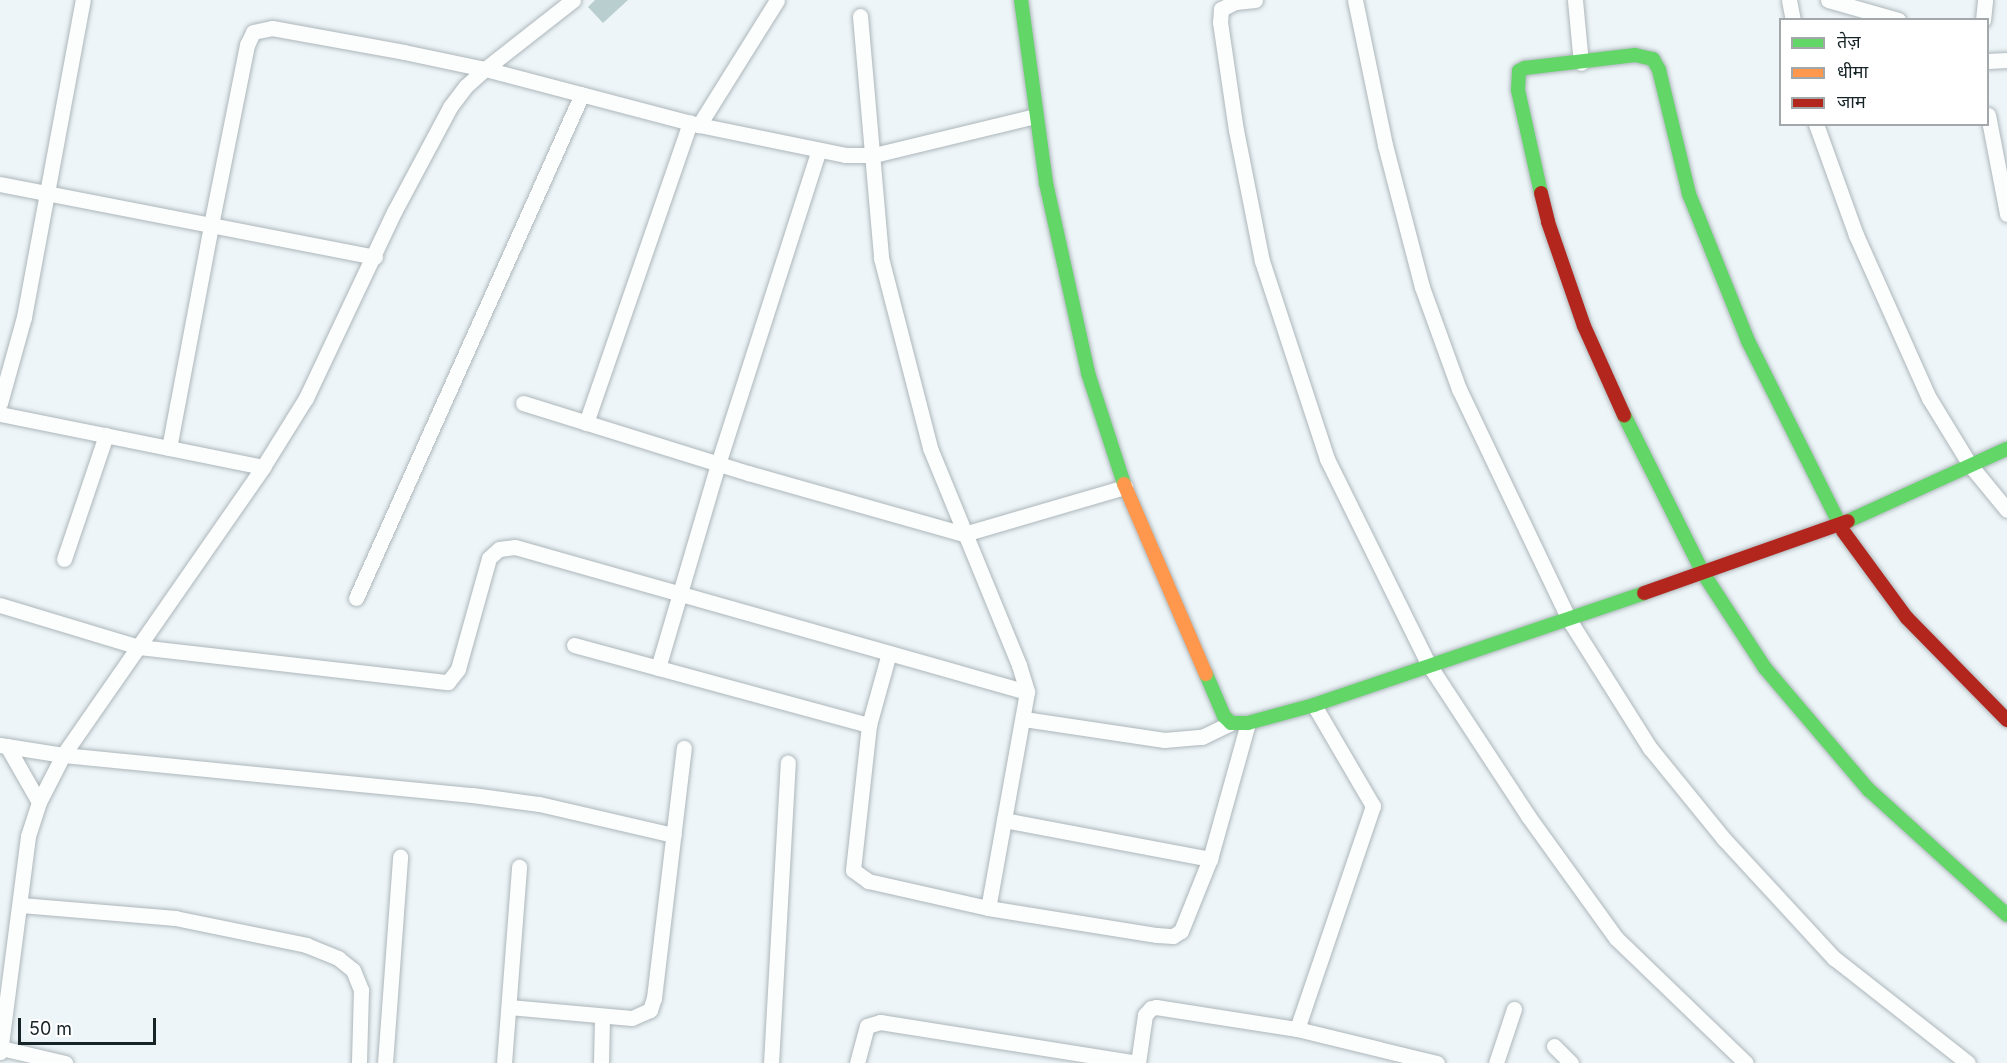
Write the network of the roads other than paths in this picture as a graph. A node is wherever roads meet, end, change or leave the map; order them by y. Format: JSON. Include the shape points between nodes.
{"nodes":[{"id":1,"x":83,"y":0,"type":"edge"},
{"id":2,"x":573,"y":0,"type":"edge"},
{"id":3,"x":777,"y":0,"type":"edge"},
{"id":4,"x":1021,"y":0,"type":"edge"},
{"id":5,"x":1255,"y":0,"type":"edge"},
{"id":6,"x":1355,"y":0,"type":"edge"},
{"id":7,"x":1575,"y":0,"type":"edge"},
{"id":8,"x":1789,"y":0,"type":"edge"},
{"id":9,"x":1828,"y":0,"type":"edge"},
{"id":10,"x":1985,"y":0,"type":"edge"},
{"id":11,"x":860,"y":16,"type":"dead end"},
{"id":12,"x":1793,"y":18,"type":"edge"},
{"id":13,"x":1891,"y":18,"type":"edge"},
{"id":14,"x":1983,"y":18,"type":"edge"},
{"id":15,"x":2007,"y":60,"type":"edge"},
{"id":16,"x":1989,"y":61,"type":"edge"},
{"id":17,"x":1581,"y":63,"type":"junction"},
{"id":18,"x":485,"y":69,"type":"junction"},
{"id":19,"x":582,"y":94,"type":"junction"},
{"id":20,"x":1035,"y":116,"type":"junction"},
{"id":21,"x":1989,"y":120,"type":"edge"},
{"id":22,"x":695,"y":124,"type":"junction"},
{"id":23,"x":1817,"y":126,"type":"edge"},
{"id":24,"x":818,"y":152,"type":"junction"},
{"id":25,"x":874,"y":155,"type":"junction"},
{"id":26,"x":0,"y":184,"type":"edge"},
{"id":27,"x":48,"y":193,"type":"junction"},
{"id":28,"x":2007,"y":214,"type":"edge"},
{"id":29,"x":211,"y":225,"type":"junction"},
{"id":30,"x":375,"y":257,"type":"junction"},
{"id":31,"x":0,"y":403,"type":"edge"},
{"id":32,"x":523,"y":403,"type":"dead end"},
{"id":33,"x":0,"y":414,"type":"edge"},
{"id":34,"x":586,"y":423,"type":"junction"},
{"id":35,"x":106,"y":435,"type":"junction"},
{"id":36,"x":169,"y":448,"type":"junction"},
{"id":37,"x":2007,"y":449,"type":"edge"},
{"id":38,"x":718,"y":464,"type":"junction"},
{"id":39,"x":1970,"y":465,"type":"junction"},
{"id":40,"x":263,"y":467,"type":"junction"},
{"id":41,"x":1125,"y":487,"type":"junction"},
{"id":42,"x":2007,"y":510,"type":"edge"},
{"id":43,"x":1839,"y":525,"type":"junction"},
{"id":44,"x":964,"y":534,"type":"junction"},
{"id":45,"x":64,"y":559,"type":"dead end"},
{"id":46,"x":1703,"y":573,"type":"junction"},
{"id":47,"x":680,"y":594,"type":"junction"},
{"id":48,"x":356,"y":598,"type":"dead end"},
{"id":49,"x":0,"y":605,"type":"edge"},
{"id":50,"x":1568,"y":618,"type":"junction"},
{"id":51,"x":574,"y":645,"type":"dead end"},
{"id":52,"x":139,"y":647,"type":"junction"},
{"id":53,"x":889,"y":653,"type":"junction"},
{"id":54,"x":1429,"y":665,"type":"junction"},
{"id":55,"x":658,"y":668,"type":"junction"},
{"id":56,"x":1027,"y":692,"type":"junction"},
{"id":57,"x":1314,"y":705,"type":"junction"},
{"id":58,"x":1024,"y":719,"type":"junction"},
{"id":59,"x":2007,"y":720,"type":"edge"},
{"id":60,"x":1231,"y":723,"type":"junction"},
{"id":61,"x":1248,"y":723,"type":"junction"},
{"id":62,"x":869,"y":725,"type":"junction"},
{"id":63,"x":4,"y":746,"type":"edge"},
{"id":64,"x":684,"y":748,"type":"dead end"},
{"id":65,"x":63,"y":755,"type":"junction"},
{"id":66,"x":788,"y":762,"type":"dead end"},
{"id":67,"x":39,"y":802,"type":"junction"},
{"id":68,"x":1004,"y":820,"type":"junction"},
{"id":69,"x":673,"y":835,"type":"junction"},
{"id":70,"x":400,"y":857,"type":"dead end"},
{"id":71,"x":1210,"y":859,"type":"junction"},
{"id":72,"x":519,"y":867,"type":"dead end"},
{"id":73,"x":21,"y":905,"type":"junction"},
{"id":74,"x":988,"y":908,"type":"junction"},
{"id":75,"x":2007,"y":915,"type":"edge"},
{"id":76,"x":509,"y":1007,"type":"junction"},
{"id":77,"x":1514,"y":1009,"type":"dead end"},
{"id":78,"x":602,"y":1018,"type":"junction"},
{"id":79,"x":1297,"y":1029,"type":"junction"},
{"id":80,"x":0,"y":1050,"type":"edge"},
{"id":81,"x":65,"y":1063,"type":"edge"},
{"id":82,"x":359,"y":1063,"type":"edge"},
{"id":83,"x":386,"y":1063,"type":"edge"},
{"id":84,"x":504,"y":1063,"type":"edge"},
{"id":85,"x":601,"y":1063,"type":"edge"},
{"id":86,"x":771,"y":1063,"type":"edge"},
{"id":87,"x":857,"y":1063,"type":"edge"},
{"id":88,"x":1138,"y":1063,"type":"edge"},
{"id":89,"x":1437,"y":1063,"type":"edge"},
{"id":90,"x":1496,"y":1063,"type":"edge"},
{"id":91,"x":1550,"y":1063,"type":"edge"},
{"id":92,"x":1571,"y":1063,"type":"edge"},
{"id":93,"x":1746,"y":1063,"type":"edge"},
{"id":94,"x":1968,"y":1063,"type":"edge"}],
"edges":[{"from":1,"to":27,"type":"street"},
{"from":2,"to":18,"type":"street"},
{"from":3,"to":22,"type":"street"},
{"from":4,"to":20,"type":"street"},
{"from":5,"to":54,"type":"street","via":[[1227,5],[1221,9],[1220,22],[1262,261],[1327,459]]},
{"from":6,"to":50,"type":"street","via":[[1385,145],[1422,287],[1459,389]]},
{"from":7,"to":17,"type":"street"},
{"from":8,"to":12,"type":"street"},
{"from":9,"to":13,"type":"street"},
{"from":10,"to":14,"type":"street"},
{"from":11,"to":25,"type":"street"},
{"from":15,"to":16,"type":"street"},
{"from":17,"to":43,"type":"street","via":[[1635,55],[1653,59],[1693,204],[1748,341]]},
{"from":17,"to":46,"type":"street","via":[[1525,68],[1516,79],[1548,222],[1584,326],[1640,450]]},
{"from":18,"to":19,"type":"street"},
{"from":18,"to":29,"type":"street","via":[[272,28],[253,32],[247,45]]},
{"from":18,"to":30,"type":"street","via":[[450,107],[394,212]]},
{"from":19,"to":22,"type":"street"},
{"from":19,"to":48,"type":"street"},
{"from":20,"to":25,"type":"street"},
{"from":20,"to":41,"type":"street","via":[[1088,373]]},
{"from":21,"to":28,"type":"street"},
{"from":22,"to":24,"type":"street"},
{"from":22,"to":34,"type":"street"},
{"from":23,"to":39,"type":"street","via":[[1857,235],[1929,398]]},
{"from":24,"to":25,"type":"street"},
{"from":24,"to":38,"type":"street"},
{"from":25,"to":44,"type":"street","via":[[881,258],[930,448]]},
{"from":26,"to":27,"type":"street"},
{"from":27,"to":29,"type":"street"},
{"from":27,"to":31,"type":"street","via":[[24,317]]},
{"from":29,"to":30,"type":"street"},
{"from":29,"to":36,"type":"street"},
{"from":30,"to":40,"type":"street","via":[[306,398]]},
{"from":32,"to":34,"type":"street"},
{"from":33,"to":35,"type":"street"},
{"from":34,"to":38,"type":"street"},
{"from":35,"to":36,"type":"street"},
{"from":35,"to":45,"type":"street"},
{"from":36,"to":40,"type":"street"},
{"from":37,"to":39,"type":"street"},
{"from":38,"to":44,"type":"street"},
{"from":38,"to":47,"type":"street"},
{"from":39,"to":42,"type":"street"},
{"from":39,"to":43,"type":"street"},
{"from":40,"to":52,"type":"street"},
{"from":41,"to":44,"type":"street"},
{"from":41,"to":60,"type":"street","via":[[1224,716]]},
{"from":43,"to":46,"type":"street"},
{"from":43,"to":59,"type":"street","via":[[1907,618]]},
{"from":44,"to":56,"type":"street"},
{"from":46,"to":50,"type":"street"},
{"from":46,"to":75,"type":"street","via":[[1765,668],[1869,790]]},
{"from":47,"to":52,"type":"street","via":[[528,550],[499,549],[489,558],[458,669],[448,682]]},
{"from":47,"to":53,"type":"street"},
{"from":47,"to":55,"type":"street"},
{"from":49,"to":52,"type":"street"},
{"from":50,"to":54,"type":"street"},
{"from":50,"to":94,"type":"street","via":[[1650,748],[1724,839],[1834,958]]},
{"from":51,"to":55,"type":"street"},
{"from":52,"to":65,"type":"street"},
{"from":53,"to":56,"type":"street"},
{"from":53,"to":62,"type":"street"},
{"from":54,"to":57,"type":"street"},
{"from":54,"to":93,"type":"street","via":[[1528,816],[1616,938]]},
{"from":55,"to":62,"type":"street"},
{"from":56,"to":58,"type":"street"},
{"from":57,"to":61,"type":"street"},
{"from":57,"to":79,"type":"street","via":[[1373,806]]},
{"from":58,"to":60,"type":"street","via":[[1164,740],[1202,737]]},
{"from":58,"to":68,"type":"street"},
{"from":60,"to":61,"type":"street"},
{"from":61,"to":71,"type":"street"},
{"from":62,"to":74,"type":"street","via":[[853,870],[868,881]]},
{"from":63,"to":65,"type":"street"},
{"from":63,"to":67,"type":"street"},
{"from":64,"to":69,"type":"street"},
{"from":65,"to":67,"type":"street"},
{"from":65,"to":69,"type":"street","via":[[472,795],[539,804]]},
{"from":66,"to":86,"type":"street"},
{"from":67,"to":73,"type":"street","via":[[28,836]]},
{"from":68,"to":71,"type":"street"},
{"from":68,"to":74,"type":"street"},
{"from":69,"to":78,"type":"street","via":[[650,1010],[632,1018]]},
{"from":70,"to":83,"type":"street"},
{"from":71,"to":74,"type":"street","via":[[1187,921],[1173,936]]},
{"from":72,"to":76,"type":"street"},
{"from":73,"to":80,"type":"street"},
{"from":73,"to":82,"type":"street","via":[[175,918],[306,945],[338,958],[353,970],[362,990]]},
{"from":76,"to":78,"type":"street"},
{"from":76,"to":84,"type":"street"},
{"from":77,"to":90,"type":"street"},
{"from":78,"to":85,"type":"street"},
{"from":79,"to":88,"type":"street","via":[[1150,1008],[1145,1015]]},
{"from":79,"to":89,"type":"street"},
{"from":80,"to":81,"type":"street"},
{"from":87,"to":88,"type":"street","via":[[867,1026],[880,1022]]},
{"from":91,"to":92,"type":"street","via":[[1554,1046]]}]}
